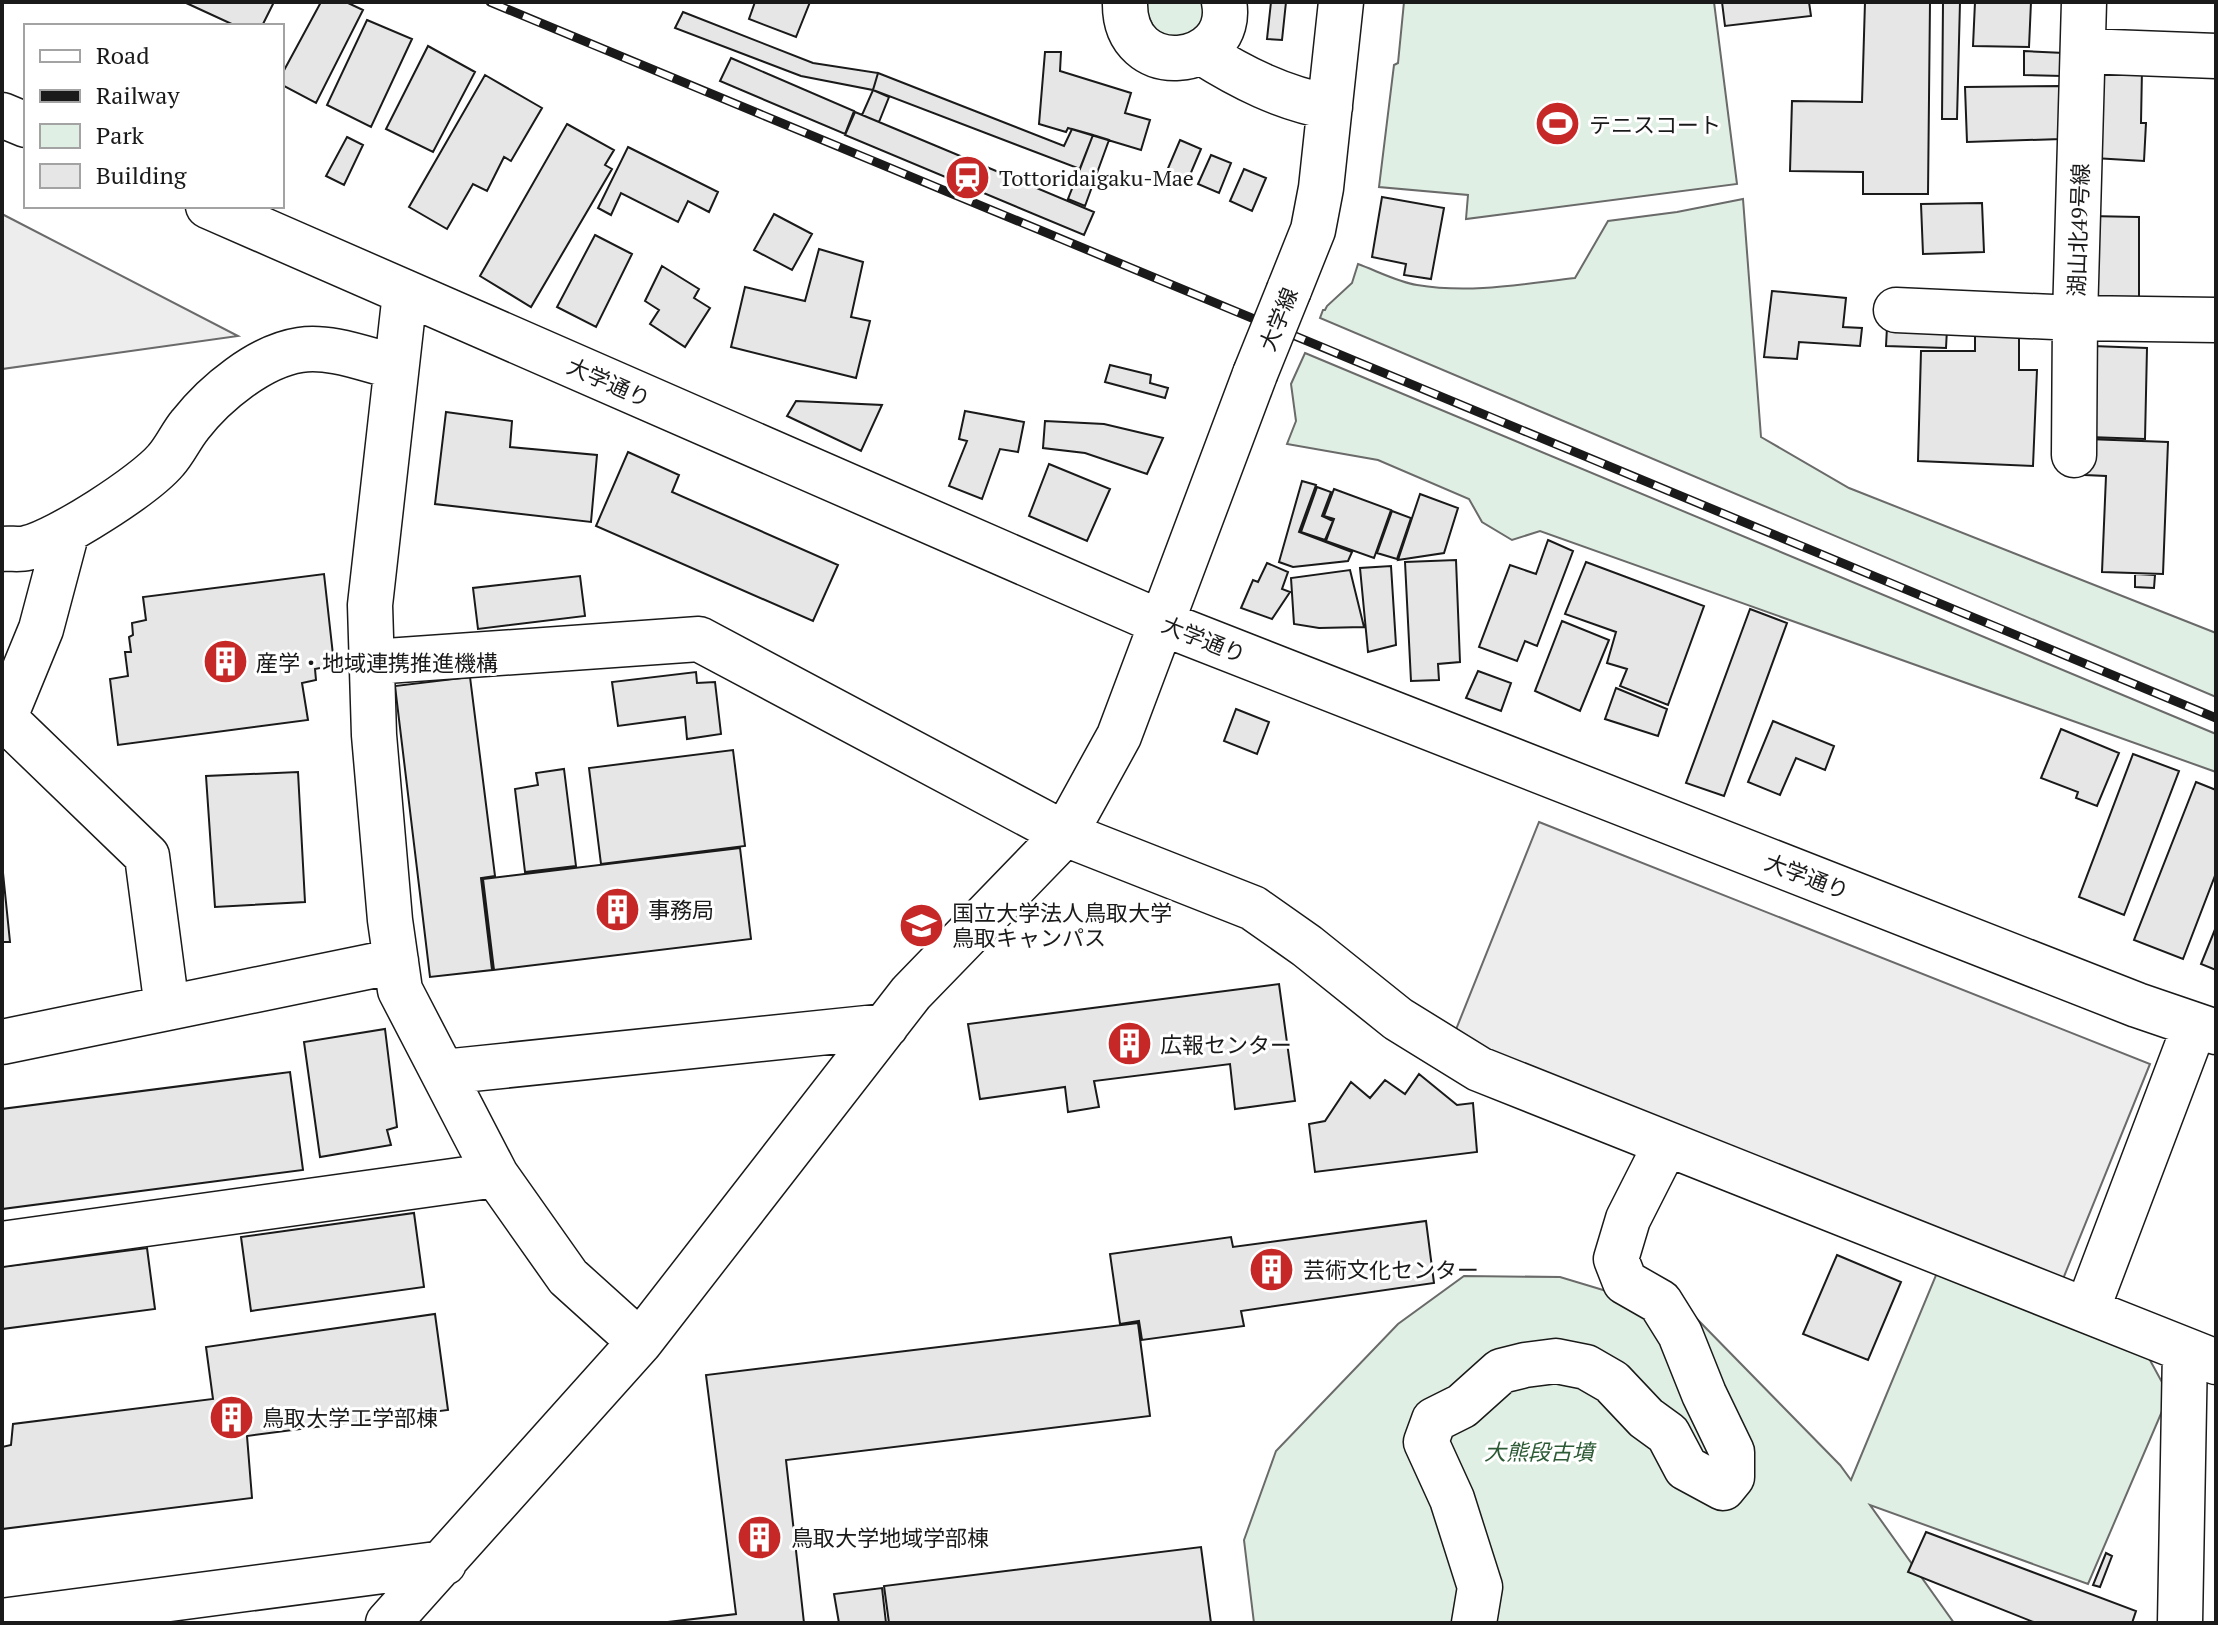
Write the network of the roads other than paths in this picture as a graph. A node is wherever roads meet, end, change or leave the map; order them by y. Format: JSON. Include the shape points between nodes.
{"nodes":[{"id":1,"x":1125,"y":2,"type":"edge"},
{"id":2,"x":1224,"y":2,"type":"edge"},
{"id":3,"x":1341,"y":2,"type":"edge"},
{"id":4,"x":2084,"y":2,"type":"edge"},
{"id":5,"x":2084,"y":51,"type":"junction"},
{"id":6,"x":1201,"y":52,"type":"junction"},
{"id":7,"x":2216,"y":56,"type":"edge"},
{"id":8,"x":1330,"y":107,"type":"junction"},
{"id":9,"x":2,"y":115,"type":"edge"},
{"id":10,"x":24,"y":124,"type":"edge"},
{"id":11,"x":213,"y":208,"type":"edge"},
{"id":12,"x":405,"y":293,"type":"junction"},
{"id":13,"x":1896,"y":310,"type":"dead end"},
{"id":14,"x":2075,"y":318,"type":"junction"},
{"id":15,"x":2216,"y":320,"type":"edge"},
{"id":16,"x":396,"y":367,"type":"junction"},
{"id":17,"x":2074,"y":455,"type":"dead end"},
{"id":18,"x":67,"y":531,"type":"junction"},
{"id":19,"x":2,"y":549,"type":"edge"},
{"id":20,"x":1162,"y":623,"type":"junction"},
{"id":21,"x":372,"y":662,"type":"junction"},
{"id":22,"x":3,"y":721,"type":"edge"},
{"id":23,"x":1065,"y":834,"type":"junction"},
{"id":24,"x":396,"y":961,"type":"junction"},
{"id":25,"x":167,"y":1008,"type":"junction"},
{"id":26,"x":886,"y":1026,"type":"junction"},
{"id":27,"x":2206,"y":1028,"type":"edge"},
{"id":28,"x":2,"y":1042,"type":"edge"},
{"id":29,"x":443,"y":1072,"type":"junction"},
{"id":30,"x":1666,"y":1144,"type":"junction"},
{"id":31,"x":496,"y":1175,"type":"junction"},
{"id":32,"x":2,"y":1244,"type":"edge"},
{"id":33,"x":2087,"y":1310,"type":"junction"},
{"id":34,"x":640,"y":1342,"type":"junction"},
{"id":35,"x":2200,"y":1357,"type":"edge"},
{"id":36,"x":444,"y":1563,"type":"junction"},
{"id":37,"x":397,"y":1619,"type":"edge"},
{"id":38,"x":2,"y":1621,"type":"edge"},
{"id":39,"x":1474,"y":1623,"type":"edge"},
{"id":40,"x":2180,"y":1623,"type":"edge"}],
"edges":[{"from":1,"to":6,"type":"street","via":[[1130,32],[1152,54],[1167,59]]},
{"from":2,"to":6,"type":"street","via":[[1222,25]]},
{"from":3,"to":8,"type":"street","name":"大学線"},
{"from":4,"to":5,"type":"street","name":"湖山北49号線"},
{"from":5,"to":7,"type":"street"},
{"from":5,"to":14,"type":"street","name":"湖山北49号線"},
{"from":6,"to":8,"type":"street","via":[[1244,79],[1297,101]]},
{"from":8,"to":20,"type":"street","name":"大学線","bridge":true,"via":[[1313,230]]},
{"from":9,"to":10,"type":"street"},
{"from":11,"to":12,"type":"street","name":"大学通り"},
{"from":12,"to":16,"type":"street"},
{"from":12,"to":20,"type":"street","name":"大学通り"},
{"from":13,"to":14,"type":"street"},
{"from":14,"to":15,"type":"street","name":"湖山北49号線"},
{"from":14,"to":17,"type":"street"},
{"from":16,"to":18,"type":"street","via":[[321,350],[299,350],[268,361],[238,377],[137,486]]},
{"from":16,"to":21,"type":"street","via":[[370,605]]},
{"from":18,"to":19,"type":"street","via":[[27,548]]},
{"from":18,"to":22,"type":"street","via":[[41,629]]},
{"from":20,"to":23,"type":"street","name":"大学線","via":[[1119,736]]},
{"from":20,"to":27,"type":"street","name":"大学通り"},
{"from":21,"to":23,"type":"street","via":[[699,639]]},
{"from":21,"to":24,"type":"street"},
{"from":22,"to":25,"type":"street","via":[[147,856]]},
{"from":23,"to":26,"type":"street","name":"大学線","via":[[911,993]]},
{"from":23,"to":30,"type":"street","via":[[1253,908],[1398,1019],[1479,1069]]},
{"from":24,"to":25,"type":"street"},
{"from":24,"to":29,"type":"street","via":[[400,990]]},
{"from":25,"to":28,"type":"street"},
{"from":26,"to":29,"type":"street"},
{"from":26,"to":34,"type":"street","name":"大学線"},
{"from":27,"to":33,"type":"street"},
{"from":29,"to":31,"type":"street"},
{"from":30,"to":33,"type":"street"},
{"from":30,"to":39,"type":"street","via":[[1628,1219],[1616,1259],[1625,1282],[1660,1302],[1680,1334],[1732,1452],[1732,1477],[1723,1488],[1686,1468],[1668,1434],[1612,1382],[1586,1367],[1556,1361],[1501,1371],[1462,1406],[1434,1420],[1426,1442],[1452,1499],[1480,1587]]},
{"from":31,"to":32,"type":"street"},
{"from":31,"to":34,"type":"street","via":[[568,1277]]},
{"from":33,"to":35,"type":"street"},
{"from":34,"to":36,"type":"street","name":"大学線"},
{"from":35,"to":40,"type":"street"},
{"from":36,"to":37,"type":"street","name":"大学線"},
{"from":36,"to":38,"type":"street"}]}
